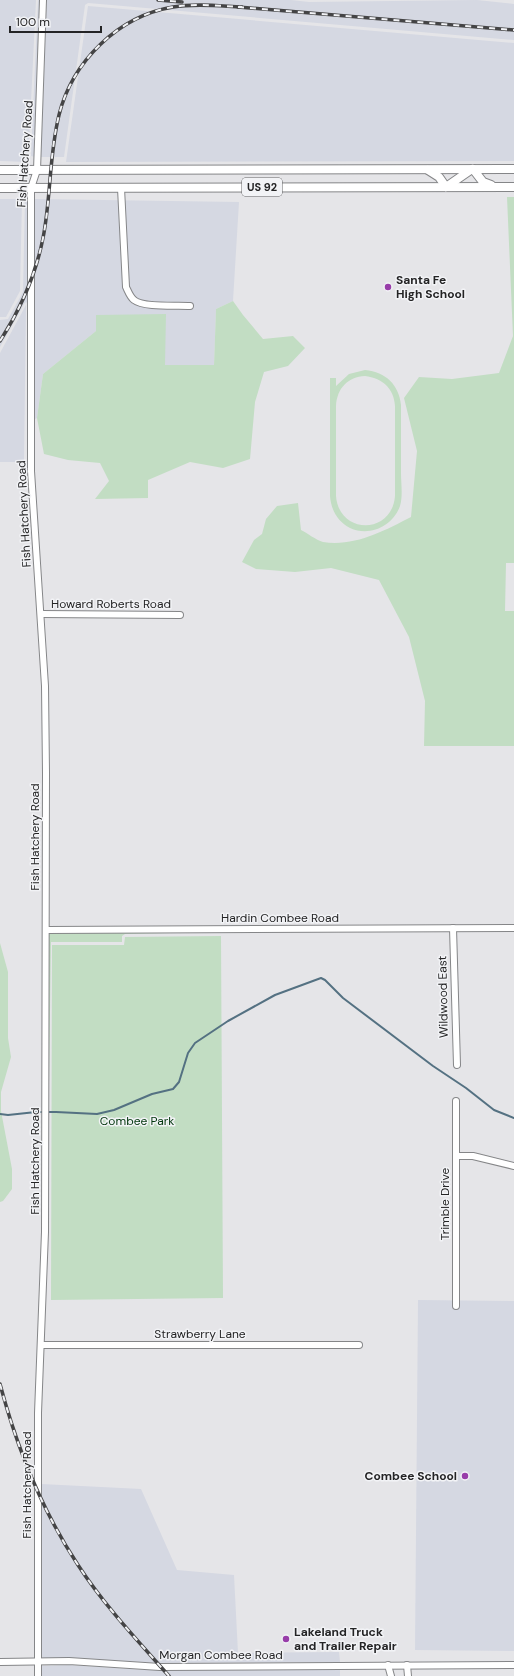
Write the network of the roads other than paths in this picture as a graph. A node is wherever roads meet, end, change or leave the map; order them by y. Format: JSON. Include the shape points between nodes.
{"nodes":[{"id":1,"x":44,"y":0,"type":"edge"},
{"id":2,"x":425,"y":169,"type":"junction"},
{"id":3,"x":473,"y":169,"type":"junction"},
{"id":4,"x":514,"y":169,"type":"edge"},
{"id":5,"x":0,"y":170,"type":"edge"},
{"id":6,"x":37,"y":170,"type":"junction"},
{"id":7,"x":446,"y":187,"type":"junction"},
{"id":8,"x":499,"y":187,"type":"junction"},
{"id":9,"x":514,"y":187,"type":"edge"},
{"id":10,"x":0,"y":188,"type":"edge"},
{"id":11,"x":32,"y":188,"type":"junction"},
{"id":12,"x":121,"y":188,"type":"junction"},
{"id":13,"x":190,"y":306,"type":"dead end"},
{"id":14,"x":41,"y":614,"type":"junction"},
{"id":15,"x":180,"y":615,"type":"dead end"},
{"id":16,"x":453,"y":928,"type":"junction"},
{"id":17,"x":514,"y":928,"type":"edge"},
{"id":18,"x":46,"y":930,"type":"junction"},
{"id":19,"x":456,"y":1065,"type":"dead end"},
{"id":20,"x":456,"y":1101,"type":"dead end"},
{"id":21,"x":457,"y":1156,"type":"junction"},
{"id":22,"x":514,"y":1166,"type":"edge"},
{"id":23,"x":456,"y":1306,"type":"dead end"},
{"id":24,"x":41,"y":1345,"type":"junction"},
{"id":25,"x":359,"y":1345,"type":"dead end"},
{"id":26,"x":0,"y":1662,"type":"edge"},
{"id":27,"x":38,"y":1662,"type":"junction"},
{"id":28,"x":408,"y":1665,"type":"junction"},
{"id":29,"x":388,"y":1666,"type":"junction"},
{"id":30,"x":514,"y":1666,"type":"edge"},
{"id":31,"x":38,"y":1676,"type":"edge"},
{"id":32,"x":391,"y":1676,"type":"edge"},
{"id":33,"x":408,"y":1676,"type":"edge"}],
"edges":[{"from":1,"to":6,"type":"street","name":"Fish Hatchery Road"},
{"from":2,"to":3,"type":"main road","number":"US 92"},
{"from":2,"to":6,"type":"main road","number":"US 92"},
{"from":2,"to":7,"type":"main road","via":[[434,172]]},
{"from":3,"to":4,"type":"main road","number":"US 92"},
{"from":3,"to":7,"type":"main road"},
{"from":3,"to":8,"type":"main road","via":[[483,182]]},
{"from":5,"to":6,"type":"main road","number":"US 92"},
{"from":6,"to":11,"type":"street","name":"Fish Hatchery Road"},
{"from":7,"to":8,"type":"main road","number":"US 92"},
{"from":7,"to":12,"type":"main road","number":"US 92"},
{"from":8,"to":9,"type":"main road","number":"US 92"},
{"from":10,"to":11,"type":"main road","number":"US 92"},
{"from":11,"to":12,"type":"main road","number":"US 92"},
{"from":11,"to":14,"type":"street","name":"Fish Hatchery Road","via":[[31,471]]},
{"from":12,"to":13,"type":"street","via":[[126,287],[131,297],[136,302],[145,304]]},
{"from":14,"to":15,"type":"street","name":"Howard Roberts Road"},
{"from":14,"to":18,"type":"street","name":"Fish Hatchery Road","via":[[45,686]]},
{"from":16,"to":17,"type":"street","name":"Hardin Combee Road"},
{"from":16,"to":18,"type":"street","name":"Hardin Combee Road"},
{"from":16,"to":19,"type":"street","name":"Wildwood East"},
{"from":18,"to":24,"type":"street","name":"Fish Hatchery Road","via":[[46,1232]]},
{"from":20,"to":21,"type":"street","name":"Trimble Drive"},
{"from":21,"to":22,"type":"street","via":[[473,1156]]},
{"from":21,"to":23,"type":"street","name":"Trimble Drive"},
{"from":24,"to":25,"type":"street","name":"Strawberry Lane"},
{"from":24,"to":27,"type":"street","name":"Fish Hatchery Road","via":[[38,1420]]},
{"from":26,"to":27,"type":"street","name":"Morgan Combee Road"},
{"from":27,"to":29,"type":"street","name":"Morgan Combee Road","via":[[69,1661],[160,1667]]},
{"from":27,"to":31,"type":"street","name":"Fish Hatchery Road"},
{"from":28,"to":29,"type":"street","name":"Morgan Combee Road"},
{"from":28,"to":30,"type":"street","name":"Morgan Combee Road"},
{"from":28,"to":33,"type":"street"},
{"from":29,"to":32,"type":"street"}]}
